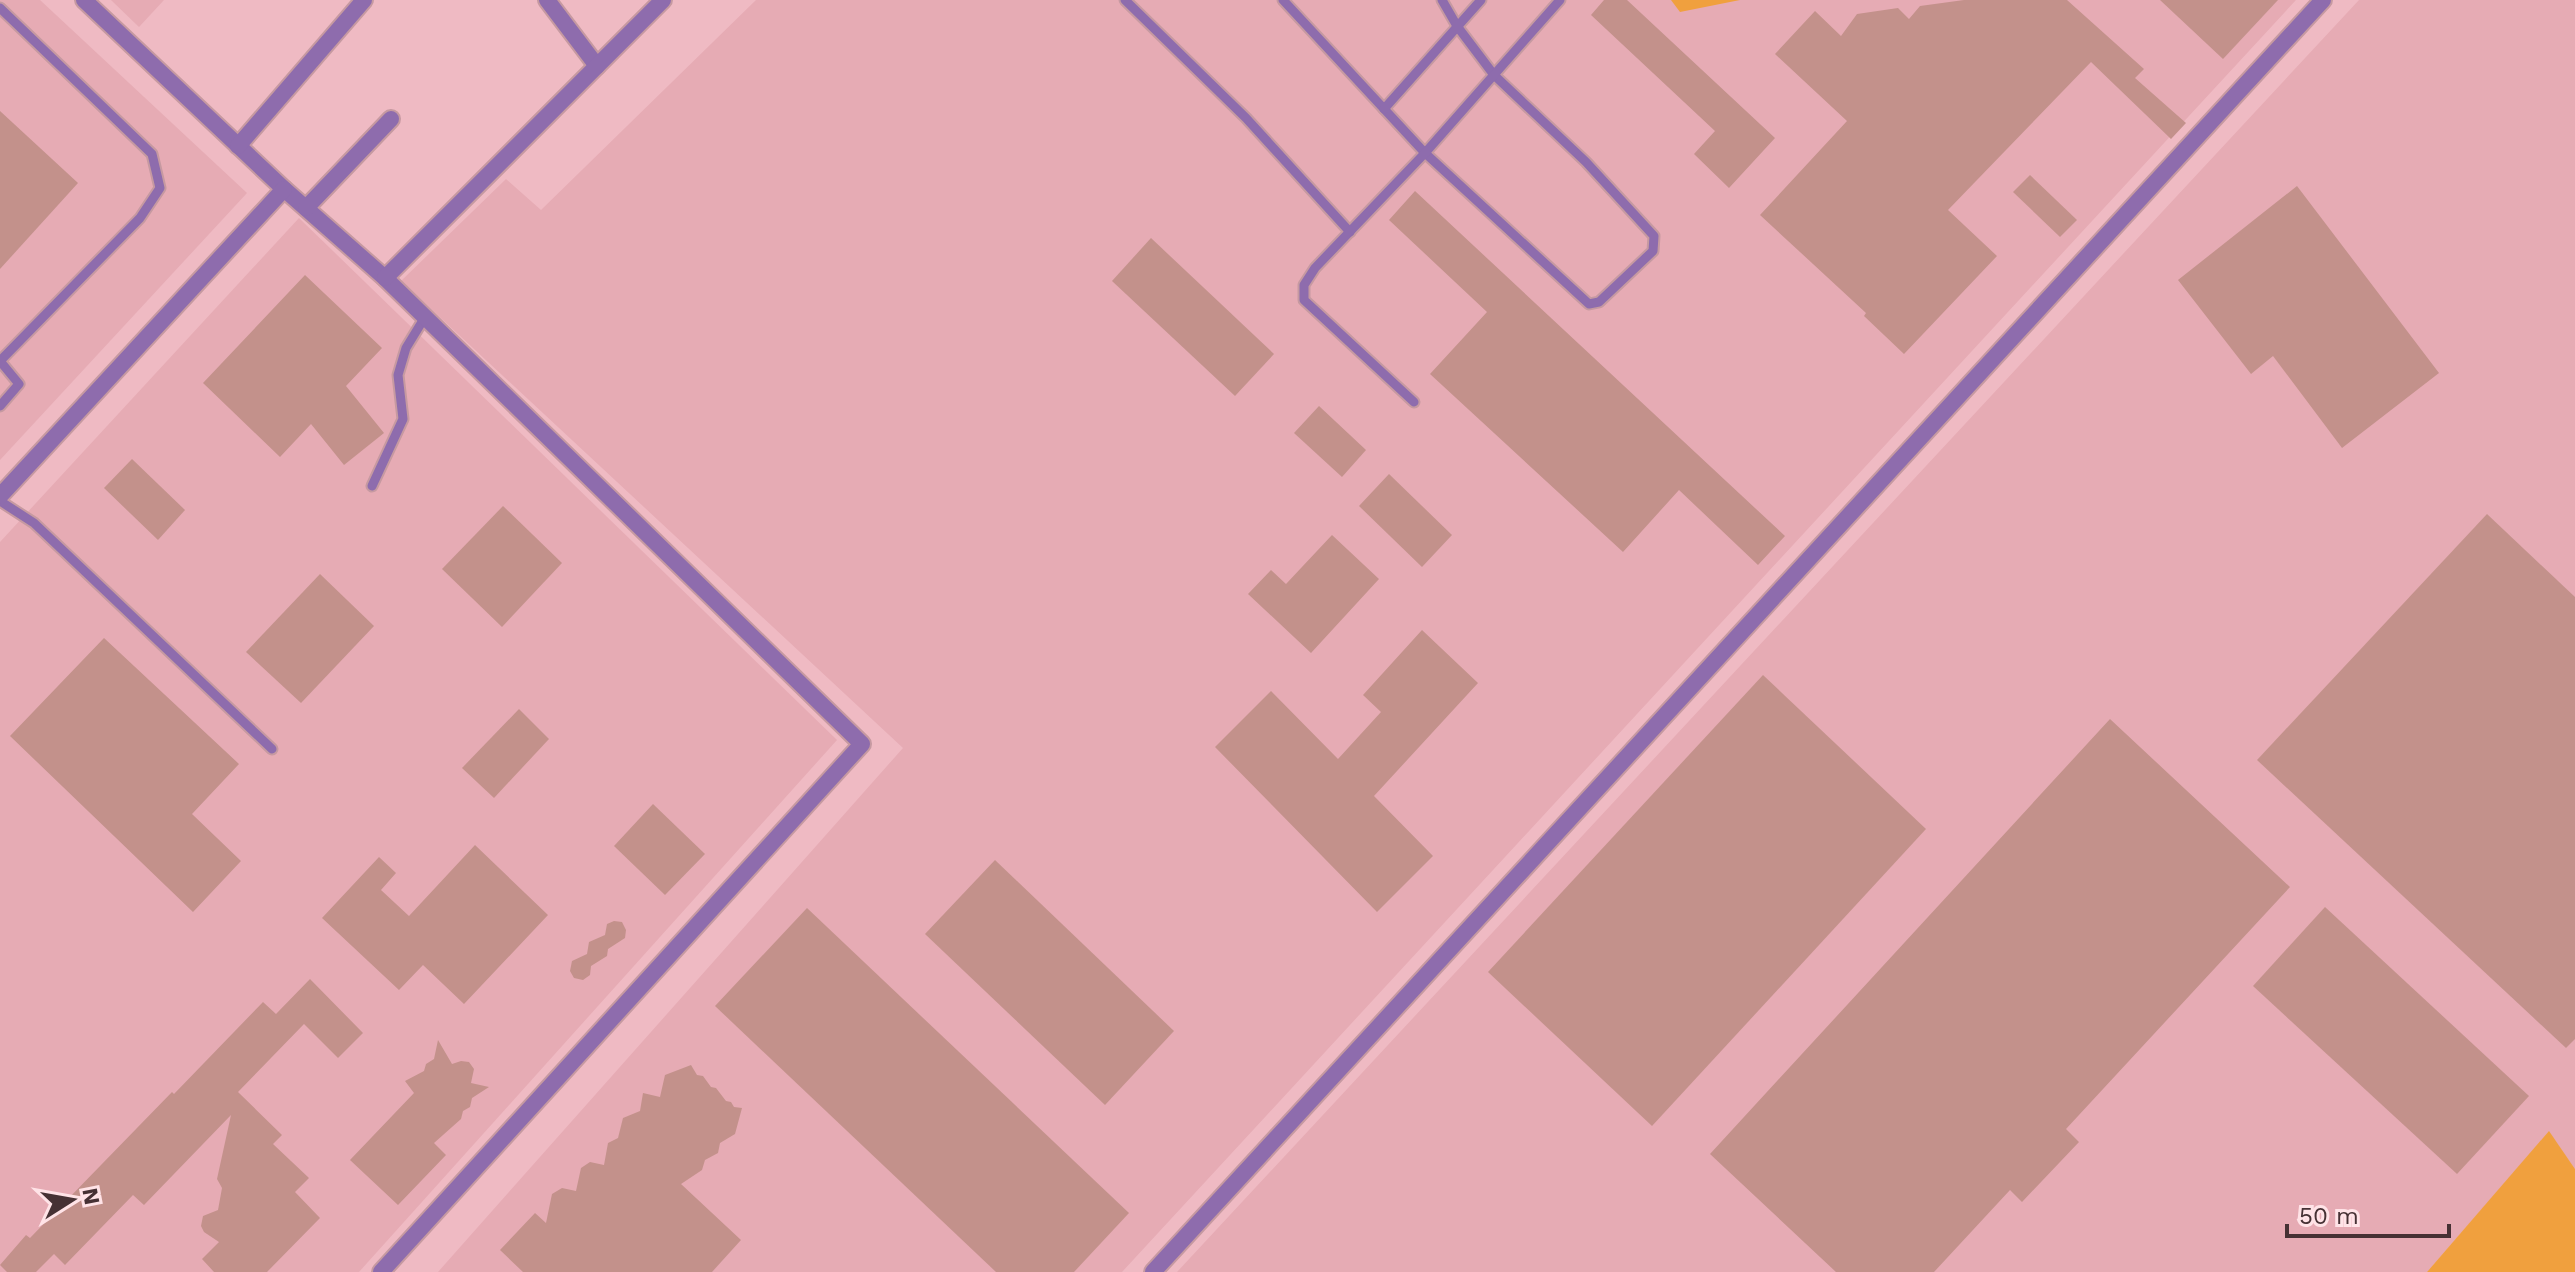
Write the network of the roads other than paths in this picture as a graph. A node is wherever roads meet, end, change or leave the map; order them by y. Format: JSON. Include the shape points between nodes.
{"nodes":[{"id":1,"x":84,"y":0,"type":"edge"},
{"id":2,"x":364,"y":0,"type":"edge"},
{"id":3,"x":547,"y":0,"type":"edge"},
{"id":4,"x":663,"y":0,"type":"edge"},
{"id":5,"x":1125,"y":0,"type":"edge"},
{"id":6,"x":1283,"y":0,"type":"edge"},
{"id":7,"x":1442,"y":0,"type":"edge"},
{"id":8,"x":1481,"y":0,"type":"edge"},
{"id":9,"x":1560,"y":0,"type":"edge"},
{"id":10,"x":2323,"y":0,"type":"edge"},
{"id":11,"x":0,"y":8,"type":"edge"},
{"id":12,"x":1457,"y":26,"type":"junction"},
{"id":13,"x":597,"y":66,"type":"junction"},
{"id":14,"x":1494,"y":75,"type":"junction"},
{"id":15,"x":1384,"y":109,"type":"junction"},
{"id":16,"x":391,"y":119,"type":"dead end"},
{"id":17,"x":238,"y":146,"type":"junction"},
{"id":18,"x":1425,"y":153,"type":"junction"},
{"id":19,"x":284,"y":189,"type":"junction"},
{"id":20,"x":306,"y":208,"type":"junction"},
{"id":21,"x":1350,"y":232,"type":"junction"},
{"id":22,"x":385,"y":278,"type":"junction"},
{"id":23,"x":425,"y":317,"type":"junction"},
{"id":24,"x":0,"y":361,"type":"edge"},
{"id":25,"x":1414,"y":402,"type":"dead end"},
{"id":26,"x":0,"y":406,"type":"edge"},
{"id":27,"x":372,"y":486,"type":"dead end"},
{"id":28,"x":0,"y":498,"type":"edge"},
{"id":29,"x":272,"y":749,"type":"dead end"},
{"id":30,"x":381,"y":1272,"type":"edge"},
{"id":31,"x":1153,"y":1272,"type":"edge"}],
"edges":[{"from":1,"to":17,"type":"street"},
{"from":2,"to":17,"type":"street"},
{"from":3,"to":13,"type":"street"},
{"from":4,"to":13,"type":"street"},
{"from":5,"to":21,"type":"lane","via":[[1246,118]]},
{"from":6,"to":15,"type":"lane"},
{"from":7,"to":12,"type":"lane"},
{"from":8,"to":12,"type":"lane"},
{"from":9,"to":14,"type":"lane"},
{"from":10,"to":31,"type":"street"},
{"from":11,"to":24,"type":"lane","via":[[152,154],[160,188],[140,218]]},
{"from":12,"to":14,"type":"lane"},
{"from":12,"to":15,"type":"lane"},
{"from":13,"to":22,"type":"street"},
{"from":14,"to":18,"type":"lane"},
{"from":14,"to":18,"type":"lane","via":[[1654,236],[1653,251],[1599,302],[1589,304]]},
{"from":15,"to":18,"type":"lane"},
{"from":16,"to":20,"type":"street"},
{"from":17,"to":19,"type":"street"},
{"from":18,"to":21,"type":"lane"},
{"from":19,"to":20,"type":"street"},
{"from":19,"to":28,"type":"street"},
{"from":20,"to":22,"type":"street"},
{"from":21,"to":25,"type":"lane","via":[[1315,268],[1304,285],[1304,300]]},
{"from":22,"to":23,"type":"street"},
{"from":23,"to":27,"type":"lane","via":[[406,348],[398,375],[403,419]]},
{"from":23,"to":30,"type":"street","via":[[862,744]]},
{"from":24,"to":26,"type":"lane","via":[[19,384]]},
{"from":28,"to":29,"type":"lane","via":[[34,523]]}]}
